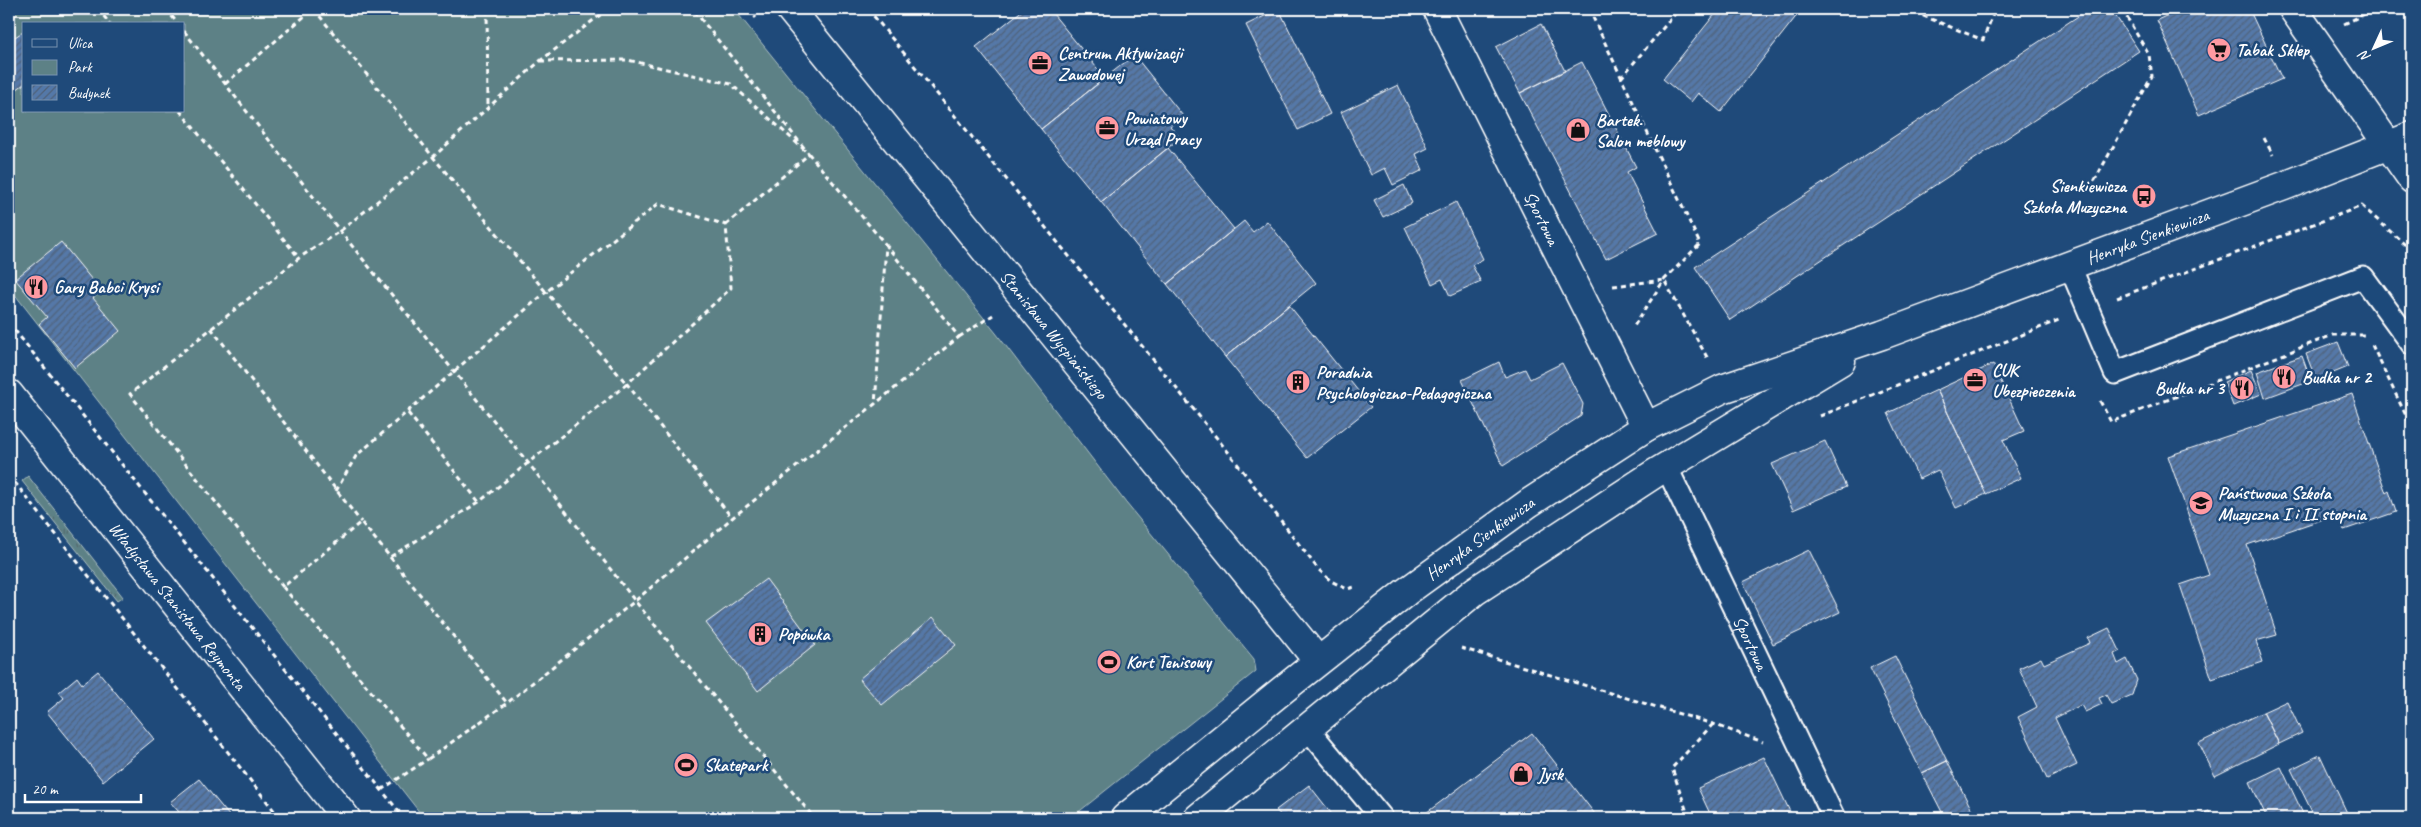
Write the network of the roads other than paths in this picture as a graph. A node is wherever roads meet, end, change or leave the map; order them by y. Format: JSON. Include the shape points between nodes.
{"nodes":[{"id":1,"x":790,"y":9,"type":"edge"},
{"id":2,"x":1438,"y":9,"type":"edge"},
{"id":3,"x":2293,"y":9,"type":"edge"},
{"id":4,"x":2401,"y":141,"type":"edge"},
{"id":5,"x":2412,"y":179,"type":"edge"},
{"id":6,"x":2069,"y":264,"type":"junction"},
{"id":7,"x":1882,"y":335,"type":"junction"},
{"id":8,"x":2412,"y":344,"type":"edge"},
{"id":9,"x":13,"y":409,"type":"edge"},
{"id":10,"x":1646,"y":426,"type":"junction"},
{"id":11,"x":1667,"y":468,"type":"junction"},
{"id":12,"x":1318,"y":661,"type":"junction"},
{"id":13,"x":1308,"y":729,"type":"junction"},
{"id":14,"x":346,"y":818,"type":"edge"},
{"id":15,"x":1125,"y":818,"type":"edge"},
{"id":16,"x":1198,"y":818,"type":"edge"},
{"id":17,"x":1382,"y":818,"type":"edge"},
{"id":18,"x":1834,"y":818,"type":"edge"}],
"edges":[{"from":1,"to":12,"type":"street","name":"Stanisława Wyspiańskiego"},
{"from":2,"to":10,"type":"street","name":"Sportowa"},
{"from":3,"to":4,"type":"street"},
{"from":4,"to":5,"type":"street"},
{"from":4,"to":6,"type":"street","name":"Henryka Sienkiewicza"},
{"from":6,"to":7,"type":"street","name":"Henryka Sienkiewicza"},
{"from":6,"to":8,"type":"lane","via":[[2115,373],[2363,277]]},
{"from":7,"to":10,"type":"street","name":"Henryka Sienkiewicza","via":[[1722,389]]},
{"from":7,"to":11,"type":"street","name":"Henryka Sienkiewicza"},
{"from":9,"to":14,"type":"street","name":"Władysława Stanisława Reymonta"},
{"from":10,"to":12,"type":"street","name":"Henryka Sienkiewicza","via":[[1529,503]]},
{"from":11,"to":13,"type":"street","name":"Henryka Sienkiewicza","via":[[1474,591]]},
{"from":11,"to":18,"type":"lane","name":"Sportowa"},
{"from":12,"to":15,"type":"street","name":"Henryka Sienkiewicza"},
{"from":13,"to":16,"type":"street","name":"Henryka Sienkiewicza"},
{"from":13,"to":17,"type":"lane"}]}
